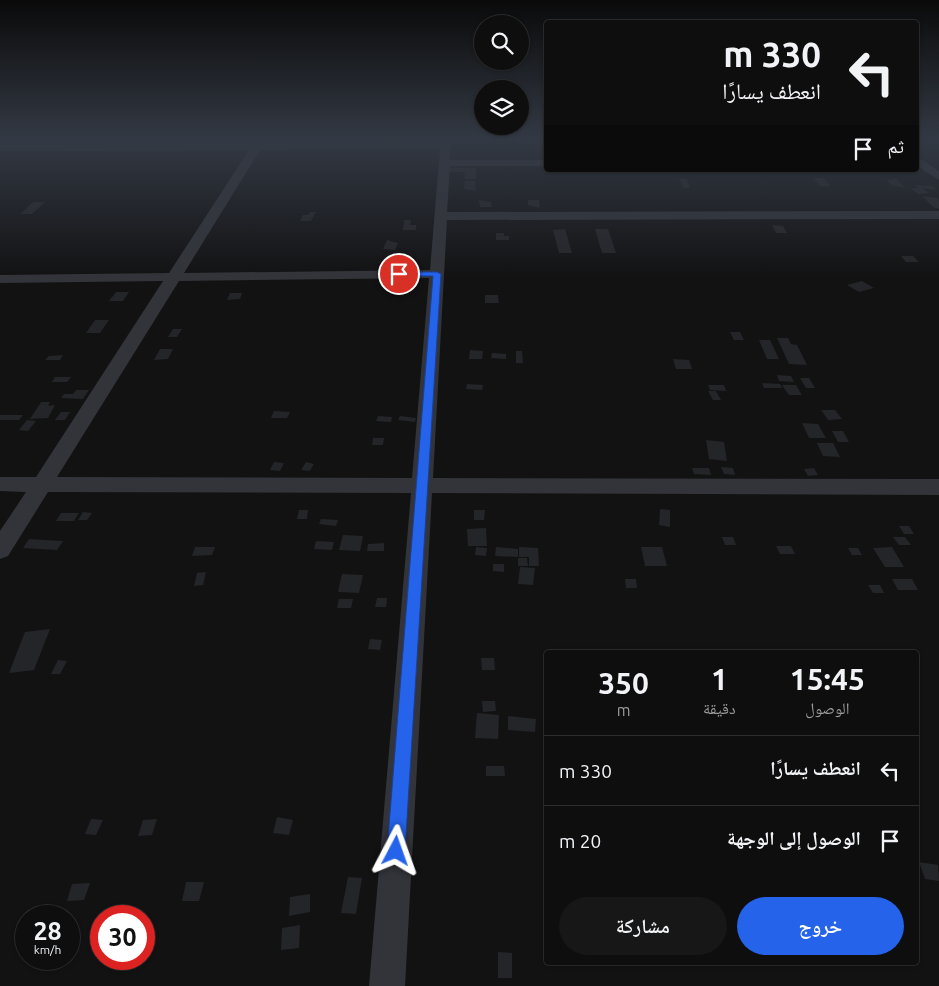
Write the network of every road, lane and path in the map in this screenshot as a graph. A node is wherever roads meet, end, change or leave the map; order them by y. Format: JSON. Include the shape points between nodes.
{"nodes":[{"id":1,"x":232,"y":186,"type":"edge"},
{"id":2,"x":443,"y":186,"type":"edge"},
{"id":3,"x":939,"y":215,"type":"edge"},
{"id":4,"x":441,"y":216,"type":"junction"},
{"id":5,"x":437,"y":274,"type":"junction"},
{"id":6,"x":174,"y":278,"type":"junction"},
{"id":7,"x":0,"y":279,"type":"edge"},
{"id":8,"x":0,"y":484,"type":"edge"},
{"id":9,"x":42,"y":484,"type":"junction"},
{"id":10,"x":422,"y":485,"type":"junction"},
{"id":11,"x":939,"y":486,"type":"edge"},
{"id":12,"x":0,"y":550,"type":"edge"},
{"id":13,"x":387,"y":986,"type":"edge"}],
"edges":[{"from":1,"to":6,"type":"street"},
{"from":2,"to":4,"type":"street"},
{"from":3,"to":4,"type":"street"},
{"from":4,"to":5,"type":"street"},
{"from":5,"to":6,"type":"street"},
{"from":5,"to":10,"type":"street"},
{"from":6,"to":7,"type":"street"},
{"from":6,"to":9,"type":"street"},
{"from":8,"to":9,"type":"street"},
{"from":9,"to":10,"type":"street"},
{"from":9,"to":12,"type":"street"},
{"from":10,"to":11,"type":"street"},
{"from":10,"to":13,"type":"street"}]}
